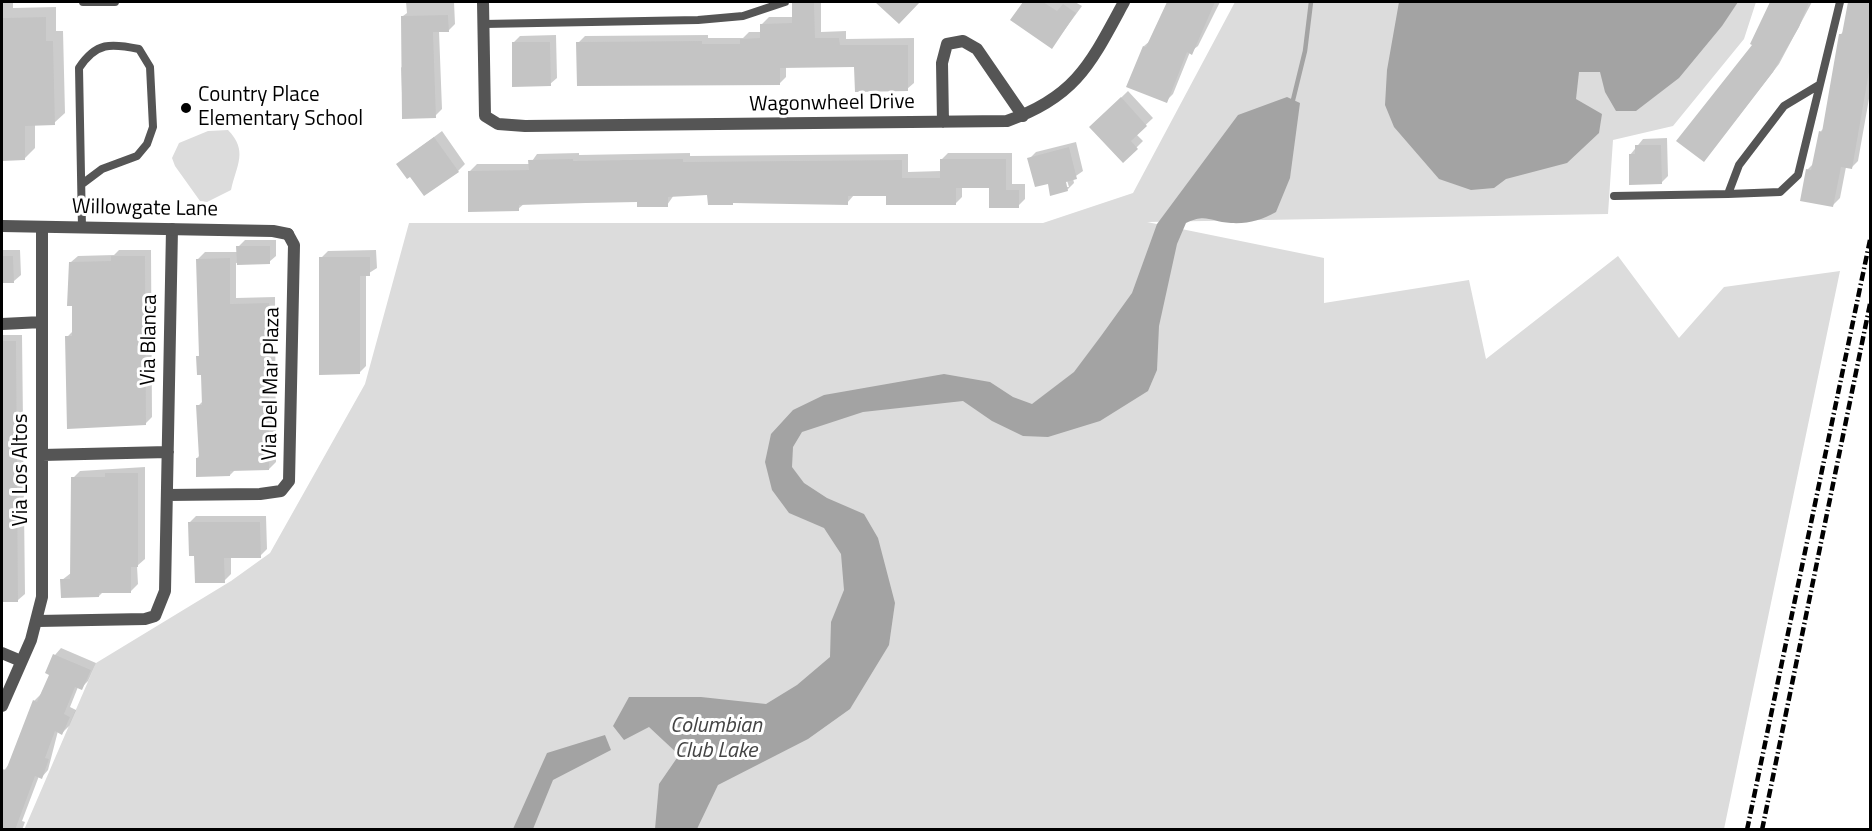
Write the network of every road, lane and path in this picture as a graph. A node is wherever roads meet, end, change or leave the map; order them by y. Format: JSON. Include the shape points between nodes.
{"nodes":[{"id":1,"x":83,"y":2,"type":"edge"},
{"id":2,"x":115,"y":2,"type":"edge"},
{"id":3,"x":483,"y":2,"type":"edge"},
{"id":4,"x":785,"y":2,"type":"edge"},
{"id":5,"x":1124,"y":2,"type":"edge"},
{"id":6,"x":1840,"y":2,"type":"edge"},
{"id":7,"x":484,"y":24,"type":"junction"},
{"id":8,"x":1819,"y":85,"type":"junction"},
{"id":9,"x":1023,"y":116,"type":"junction"},
{"id":10,"x":944,"y":122,"type":"junction"},
{"id":11,"x":82,"y":184,"type":"junction"},
{"id":12,"x":1728,"y":194,"type":"junction"},
{"id":13,"x":1614,"y":196,"type":"dead end"},
{"id":14,"x":2,"y":226,"type":"edge"},
{"id":15,"x":42,"y":227,"type":"junction"},
{"id":16,"x":82,"y":228,"type":"junction"},
{"id":17,"x":172,"y":229,"type":"junction"},
{"id":18,"x":288,"y":234,"type":"joint"},
{"id":19,"x":42,"y":322,"type":"junction"},
{"id":20,"x":2,"y":324,"type":"edge"},
{"id":21,"x":168,"y":452,"type":"junction"},
{"id":22,"x":42,"y":455,"type":"junction"},
{"id":23,"x":167,"y":495,"type":"junction"},
{"id":24,"x":38,"y":621,"type":"junction"},
{"id":25,"x":2,"y":653,"type":"edge"},
{"id":26,"x":21,"y":661,"type":"junction"},
{"id":27,"x":2,"y":706,"type":"edge"}],
"edges":[{"from":1,"to":2,"type":"lane"},
{"from":3,"to":7,"type":"street"},
{"from":4,"to":7,"type":"lane","via":[[743,16],[698,20]]},
{"from":5,"to":9,"type":"street","name":"Wagonwheel Drive","via":[[1093,60],[1064,93]]},
{"from":6,"to":8,"type":"lane"},
{"from":7,"to":10,"type":"street","name":"Wagonwheel Drive","via":[[485,116],[498,124]]},
{"from":8,"to":12,"type":"lane","via":[[1784,106],[1739,165]]},
{"from":8,"to":12,"type":"lane","via":[[1798,175],[1780,192]]},
{"from":9,"to":10,"type":"street","name":"Wagonwheel Drive","via":[[1007,121]]},
{"from":9,"to":10,"type":"street","via":[[977,49],[963,41],[947,44]]},
{"from":11,"to":11,"type":"lane","via":[[102,169],[137,156],[147,144],[153,126],[150,67],[139,49],[102,46],[88,54],[79,68]]},
{"from":11,"to":16,"type":"lane"},
{"from":12,"to":13,"type":"lane"},
{"from":14,"to":15,"type":"street","name":"Willowgate Lane"},
{"from":15,"to":16,"type":"street","name":"Willowgate Lane"},
{"from":15,"to":19,"type":"street","name":"Via Los Altos"},
{"from":16,"to":17,"type":"street","name":"Willowgate Lane"},
{"from":17,"to":18,"type":"street","name":"Willowgate Lane"},
{"from":17,"to":21,"type":"street","name":"Via Blanca"},
{"from":18,"to":23,"type":"street","name":"Via Del Mar Plaza","via":[[294,246],[289,481],[281,491],[260,494]]},
{"from":19,"to":20,"type":"street"},
{"from":19,"to":22,"type":"street","name":"Via Los Altos"},
{"from":21,"to":22,"type":"street"},
{"from":21,"to":23,"type":"street","name":"Via Blanca"},
{"from":22,"to":24,"type":"street","name":"Via Los Altos","via":[[42,597]]},
{"from":23,"to":24,"type":"street","name":"Via Blanca","via":[[165,591],[154,616],[112,621]]},
{"from":24,"to":26,"type":"street","name":"Via Los Altos"},
{"from":25,"to":26,"type":"street"},
{"from":26,"to":27,"type":"street","name":"Via Los Altos"}]}
